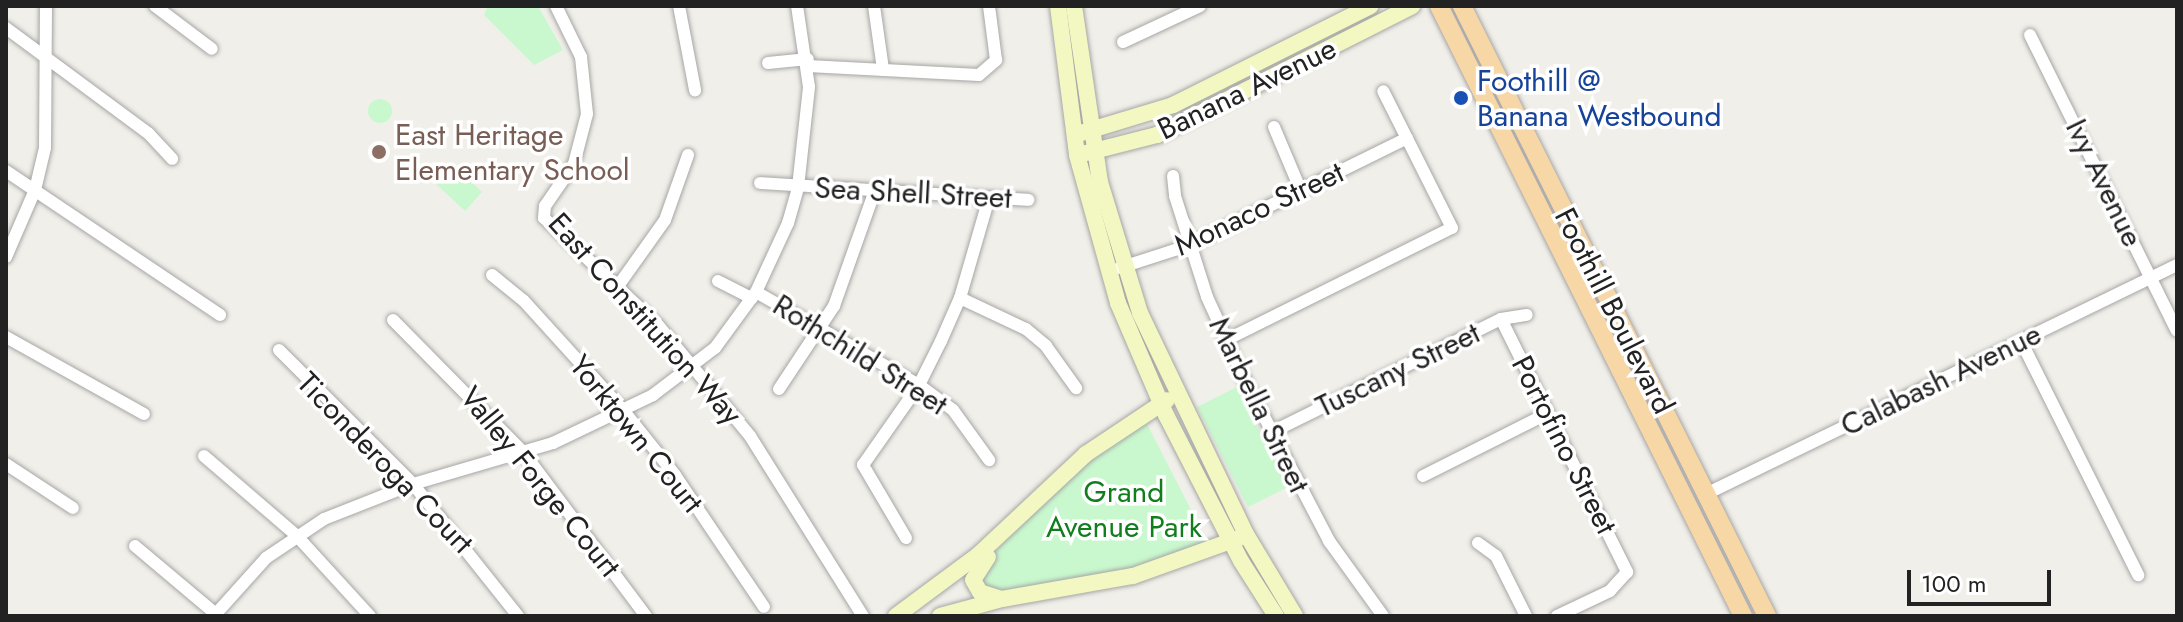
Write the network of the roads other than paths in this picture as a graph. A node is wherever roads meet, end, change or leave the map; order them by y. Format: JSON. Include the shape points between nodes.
{"nodes":[{"id":1,"x":46,"y":6,"type":"edge"},
{"id":2,"x":155,"y":6,"type":"edge"},
{"id":3,"x":556,"y":6,"type":"edge"},
{"id":4,"x":679,"y":6,"type":"edge"},
{"id":5,"x":797,"y":6,"type":"edge"},
{"id":6,"x":874,"y":6,"type":"edge"},
{"id":7,"x":989,"y":6,"type":"edge"},
{"id":8,"x":1058,"y":6,"type":"edge"},
{"id":9,"x":1074,"y":6,"type":"edge"},
{"id":10,"x":1200,"y":6,"type":"edge"},
{"id":11,"x":1371,"y":6,"type":"edge"},
{"id":12,"x":1412,"y":6,"type":"edge"},
{"id":13,"x":1439,"y":6,"type":"edge"},
{"id":14,"x":1462,"y":6,"type":"edge"},
{"id":15,"x":6,"y":28,"type":"edge"},
{"id":16,"x":2030,"y":35,"type":"dead end"},
{"id":17,"x":1123,"y":42,"type":"dead end"},
{"id":18,"x":212,"y":49,"type":"dead end"},
{"id":19,"x":48,"y":57,"type":"junction"},
{"id":20,"x":768,"y":63,"type":"dead end"},
{"id":21,"x":808,"y":63,"type":"junction"},
{"id":22,"x":883,"y":69,"type":"junction"},
{"id":23,"x":695,"y":90,"type":"dead end"},
{"id":24,"x":1383,"y":91,"type":"dead end"},
{"id":25,"x":1274,"y":127,"type":"dead end"},
{"id":26,"x":1082,"y":133,"type":"junction"},
{"id":27,"x":1407,"y":138,"type":"junction"},
{"id":28,"x":1085,"y":153,"type":"junction"},
{"id":29,"x":688,"y":155,"type":"dead end"},
{"id":30,"x":172,"y":159,"type":"dead end"},
{"id":31,"x":6,"y":171,"type":"edge"},
{"id":32,"x":1173,"y":176,"type":"dead end"},
{"id":33,"x":760,"y":183,"type":"dead end"},
{"id":34,"x":798,"y":187,"type":"junction"},
{"id":35,"x":35,"y":190,"type":"junction"},
{"id":36,"x":1301,"y":191,"type":"junction"},
{"id":37,"x":874,"y":193,"type":"junction"},
{"id":38,"x":989,"y":198,"type":"junction"},
{"id":39,"x":1028,"y":200,"type":"dead end"},
{"id":40,"x":1190,"y":245,"type":"junction"},
{"id":41,"x":6,"y":255,"type":"edge"},
{"id":42,"x":2177,"y":265,"type":"edge"},
{"id":43,"x":1116,"y":269,"type":"junction"},
{"id":44,"x":492,"y":275,"type":"dead end"},
{"id":45,"x":2151,"y":278,"type":"junction"},
{"id":46,"x":718,"y":281,"type":"dead end"},
{"id":47,"x":618,"y":286,"type":"junction"},
{"id":48,"x":754,"y":295,"type":"junction"},
{"id":49,"x":960,"y":298,"type":"junction"},
{"id":50,"x":220,"y":315,"type":"dead end"},
{"id":51,"x":1527,"y":315,"type":"dead end"},
{"id":52,"x":1501,"y":319,"type":"junction"},
{"id":53,"x":393,"y":320,"type":"dead end"},
{"id":54,"x":822,"y":329,"type":"junction"},
{"id":55,"x":2177,"y":331,"type":"edge"},
{"id":56,"x":6,"y":337,"type":"edge"},
{"id":57,"x":1226,"y":340,"type":"junction"},
{"id":58,"x":2021,"y":341,"type":"junction"},
{"id":59,"x":279,"y":350,"type":"dead end"},
{"id":60,"x":694,"y":367,"type":"junction"},
{"id":61,"x":919,"y":385,"type":"junction"},
{"id":62,"x":1076,"y":388,"type":"dead end"},
{"id":63,"x":779,"y":389,"type":"dead end"},
{"id":64,"x":1168,"y":399,"type":"junction"},
{"id":65,"x":623,"y":410,"type":"junction"},
{"id":66,"x":1548,"y":413,"type":"junction"},
{"id":67,"x":144,"y":414,"type":"dead end"},
{"id":68,"x":1272,"y":432,"type":"junction"},
{"id":69,"x":524,"y":453,"type":"junction"},
{"id":70,"x":204,"y":456,"type":"dead end"},
{"id":71,"x":989,"y":460,"type":"dead end"},
{"id":72,"x":6,"y":464,"type":"edge"},
{"id":73,"x":1423,"y":476,"type":"dead end"},
{"id":74,"x":413,"y":484,"type":"junction"},
{"id":75,"x":1706,"y":494,"type":"junction"},
{"id":76,"x":73,"y":508,"type":"dead end"},
{"id":77,"x":296,"y":535,"type":"junction"},
{"id":78,"x":997,"y":537,"type":"junction"},
{"id":79,"x":906,"y":538,"type":"dead end"},
{"id":80,"x":1238,"y":538,"type":"junction"},
{"id":81,"x":1478,"y":543,"type":"dead end"},
{"id":82,"x":135,"y":546,"type":"dead end"},
{"id":83,"x":2138,"y":575,"type":"dead end"},
{"id":84,"x":1002,"y":599,"type":"junction"},
{"id":85,"x":764,"y":607,"type":"dead end"},
{"id":86,"x":216,"y":615,"type":"edge"},
{"id":87,"x":370,"y":616,"type":"edge"},
{"id":88,"x":518,"y":616,"type":"edge"},
{"id":89,"x":646,"y":616,"type":"edge"},
{"id":90,"x":863,"y":616,"type":"edge"},
{"id":91,"x":896,"y":616,"type":"edge"},
{"id":92,"x":940,"y":616,"type":"edge"},
{"id":93,"x":1276,"y":616,"type":"edge"},
{"id":94,"x":1295,"y":616,"type":"edge"},
{"id":95,"x":1383,"y":616,"type":"edge"},
{"id":96,"x":1526,"y":616,"type":"edge"},
{"id":97,"x":1557,"y":616,"type":"edge"},
{"id":98,"x":1743,"y":616,"type":"edge"},
{"id":99,"x":1767,"y":616,"type":"edge"}],
"edges":[{"from":1,"to":19,"type":"street"},
{"from":2,"to":18,"type":"street"},
{"from":3,"to":47,"type":"street","name":"East Constitution Way","via":[[581,57],[587,114],[580,150],[545,206],[544,218]]},
{"from":4,"to":23,"type":"street"},
{"from":5,"to":21,"type":"street"},
{"from":6,"to":22,"type":"street"},
{"from":7,"to":22,"type":"street","via":[[996,60],[991,70],[979,75]]},
{"from":8,"to":26,"type":"street"},
{"from":9,"to":26,"type":"street"},
{"from":10,"to":17,"type":"street"},
{"from":11,"to":26,"type":"street","name":"Banana Avenue","via":[[1173,105]]},
{"from":12,"to":28,"type":"street","name":"Banana Avenue","via":[[1178,126]]},
{"from":13,"to":98,"type":"main road","name":"Foothill Boulevard"},
{"from":14,"to":75,"type":"main road","name":"Foothill Boulevard"},
{"from":15,"to":19,"type":"street"},
{"from":16,"to":45,"type":"street","name":"Ivy Avenue"},
{"from":19,"to":30,"type":"street","via":[[149,134]]},
{"from":19,"to":35,"type":"street","via":[[48,118]]},
{"from":20,"to":21,"type":"street"},
{"from":21,"to":22,"type":"street"},
{"from":21,"to":34,"type":"street","via":[[807,126]]},
{"from":24,"to":27,"type":"street"},
{"from":25,"to":36,"type":"street"},
{"from":26,"to":28,"type":"street"},
{"from":27,"to":36,"type":"street","name":"Monaco Street"},
{"from":27,"to":57,"type":"street","via":[[1452,228]]},
{"from":28,"to":43,"type":"street"},
{"from":29,"to":47,"type":"street","via":[[665,220]]},
{"from":31,"to":35,"type":"street"},
{"from":32,"to":40,"type":"street","name":"Marbella Street"},
{"from":33,"to":34,"type":"street","name":"Sea Shell Street"},
{"from":34,"to":37,"type":"street","name":"Sea Shell Street"},
{"from":34,"to":48,"type":"street","via":[[788,223]]},
{"from":35,"to":41,"type":"street"},
{"from":35,"to":50,"type":"street"},
{"from":36,"to":40,"type":"street","name":"Monaco Street"},
{"from":37,"to":38,"type":"street","name":"Sea Shell Street"},
{"from":37,"to":54,"type":"street","via":[[860,241]]},
{"from":38,"to":39,"type":"street","name":"Sea Shell Street"},
{"from":38,"to":49,"type":"street"},
{"from":40,"to":43,"type":"street","name":"Monaco Street"},
{"from":40,"to":57,"type":"street","name":"Marbella Street"},
{"from":42,"to":45,"type":"street","name":"Calabash Avenue"},
{"from":43,"to":64,"type":"street"},
{"from":44,"to":65,"type":"street","name":"Yorktown Court","via":[[524,301]]},
{"from":45,"to":55,"type":"street","name":"Ivy Avenue"},
{"from":45,"to":58,"type":"street","name":"Calabash Avenue"},
{"from":46,"to":48,"type":"street","name":"Rothchild Street"},
{"from":47,"to":60,"type":"street","name":"East Constitution Way"},
{"from":48,"to":54,"type":"street","name":"Rothchild Street"},
{"from":48,"to":60,"type":"street"},
{"from":49,"to":61,"type":"street"},
{"from":49,"to":62,"type":"street","via":[[1026,329],[1046,346]]},
{"from":51,"to":52,"type":"street","name":"Tuscany Street"},
{"from":52,"to":66,"type":"street","name":"Portofino Street"},
{"from":52,"to":68,"type":"street","name":"Tuscany Street"},
{"from":53,"to":69,"type":"street","name":"Valley Forge Court"},
{"from":54,"to":61,"type":"street","name":"Rothchild Street"},
{"from":54,"to":63,"type":"street"},
{"from":56,"to":67,"type":"street"},
{"from":57,"to":68,"type":"street","name":"Marbella Street"},
{"from":58,"to":75,"type":"street","name":"Calabash Avenue"},
{"from":58,"to":83,"type":"street"},
{"from":59,"to":74,"type":"street","name":"Ticonderoga Court"},
{"from":60,"to":65,"type":"street"},
{"from":60,"to":90,"type":"street","name":"East Constitution Way","via":[[793,498]]},
{"from":61,"to":71,"type":"street","name":"Rothchild Street","via":[[953,410]]},
{"from":61,"to":79,"type":"street","via":[[863,465]]},
{"from":64,"to":78,"type":"street","via":[[1063,472]]},
{"from":64,"to":80,"type":"street"},
{"from":65,"to":69,"type":"street"},
{"from":65,"to":85,"type":"street","name":"Yorktown Court","via":[[675,475]]},
{"from":66,"to":73,"type":"street"},
{"from":66,"to":97,"type":"street","name":"Portofino Street","via":[[1627,572],[1610,591]]},
{"from":68,"to":95,"type":"street","name":"Marbella Street","via":[[1329,541]]},
{"from":69,"to":74,"type":"street"},
{"from":69,"to":89,"type":"street","name":"Valley Forge Court"},
{"from":70,"to":77,"type":"street"},
{"from":72,"to":76,"type":"street"},
{"from":74,"to":77,"type":"street"},
{"from":74,"to":88,"type":"street","name":"Ticonderoga Court"},
{"from":75,"to":99,"type":"main road","name":"Foothill Boulevard"},
{"from":77,"to":86,"type":"street","via":[[266,558]]},
{"from":77,"to":87,"type":"street"},
{"from":78,"to":84,"type":"street","via":[[973,580],[980,592]]},
{"from":78,"to":91,"type":"street"},
{"from":80,"to":84,"type":"street","via":[[1133,576]]},
{"from":80,"to":93,"type":"street"},
{"from":80,"to":94,"type":"street"},
{"from":81,"to":96,"type":"street","via":[[1496,556]]},
{"from":82,"to":86,"type":"street"},
{"from":84,"to":92,"type":"street"}]}
